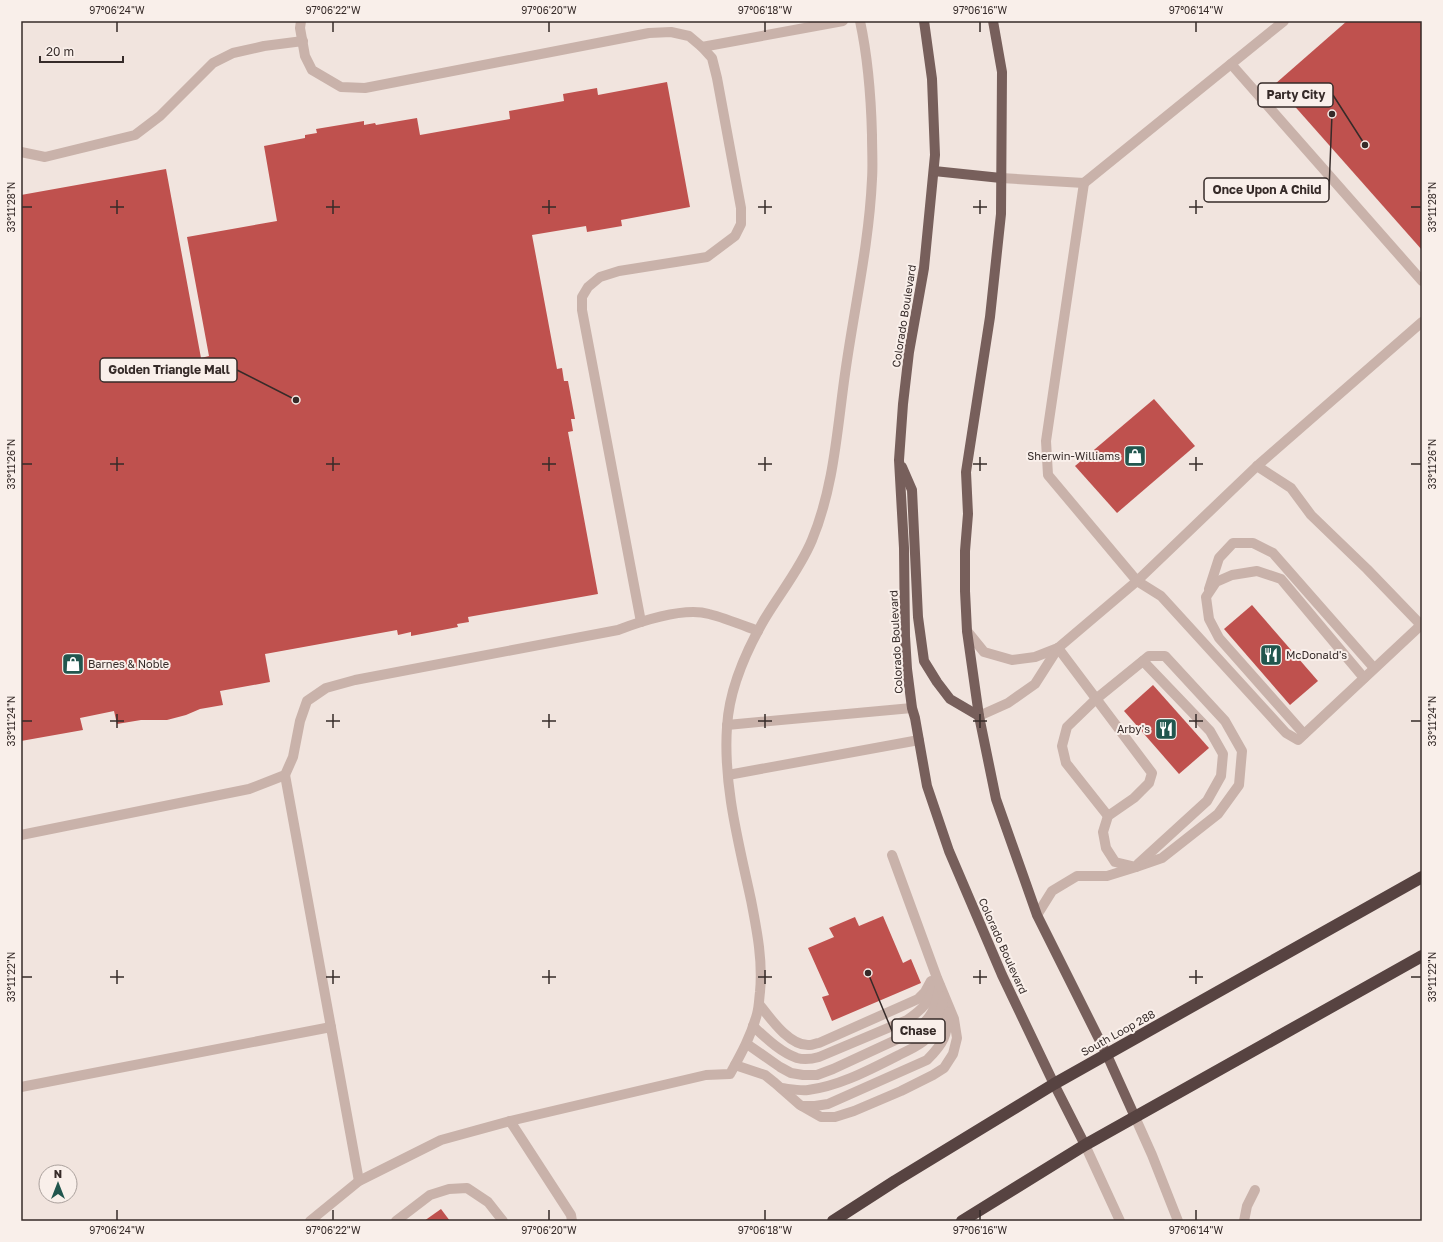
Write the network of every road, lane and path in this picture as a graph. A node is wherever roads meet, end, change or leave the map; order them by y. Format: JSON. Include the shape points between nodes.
{"nodes":[{"id":1,"x":301,"y":21,"type":"edge"},
{"id":2,"x":843,"y":21,"type":"edge"},
{"id":3,"x":860,"y":21,"type":"edge"},
{"id":4,"x":924,"y":21,"type":"edge"},
{"id":5,"x":993,"y":21,"type":"edge"},
{"id":6,"x":1284,"y":21,"type":"edge"},
{"id":7,"x":303,"y":41,"type":"junction"},
{"id":8,"x":702,"y":47,"type":"junction"},
{"id":9,"x":1231,"y":64,"type":"junction"},
{"id":10,"x":21,"y":152,"type":"edge"},
{"id":11,"x":934,"y":171,"type":"junction"},
{"id":12,"x":1001,"y":178,"type":"junction"},
{"id":13,"x":1084,"y":183,"type":"junction"},
{"id":14,"x":1422,"y":281,"type":"edge"},
{"id":15,"x":1422,"y":322,"type":"edge"},
{"id":16,"x":899,"y":460,"type":"junction"},
{"id":17,"x":1257,"y":466,"type":"junction"},
{"id":18,"x":1137,"y":581,"type":"junction"},
{"id":19,"x":1206,"y":597,"type":"junction"},
{"id":20,"x":641,"y":622,"type":"junction"},
{"id":21,"x":1422,"y":626,"type":"edge"},
{"id":22,"x":758,"y":631,"type":"junction"},
{"id":23,"x":967,"y":631,"type":"junction"},
{"id":24,"x":1058,"y":648,"type":"junction"},
{"id":25,"x":1143,"y":660,"type":"junction"},
{"id":26,"x":1374,"y":668,"type":"junction"},
{"id":27,"x":1364,"y":678,"type":"junction"},
{"id":28,"x":1096,"y":699,"type":"junction"},
{"id":29,"x":912,"y":708,"type":"junction"},
{"id":30,"x":979,"y":716,"type":"junction"},
{"id":31,"x":727,"y":725,"type":"junction"},
{"id":32,"x":1304,"y":734,"type":"junction"},
{"id":33,"x":919,"y":740,"type":"junction"},
{"id":34,"x":285,"y":775,"type":"junction"},
{"id":35,"x":728,"y":775,"type":"junction"},
{"id":36,"x":1108,"y":816,"type":"junction"},
{"id":37,"x":21,"y":835,"type":"edge"},
{"id":38,"x":892,"y":855,"type":"dead end"},
{"id":39,"x":1136,"y":867,"type":"junction"},
{"id":40,"x":1422,"y":877,"type":"edge"},
{"id":41,"x":1037,"y":915,"type":"junction"},
{"id":42,"x":1422,"y":956,"type":"edge"},
{"id":43,"x":939,"y":982,"type":"junction"},
{"id":44,"x":759,"y":1004,"type":"junction"},
{"id":45,"x":950,"y":1008,"type":"junction"},
{"id":46,"x":753,"y":1026,"type":"junction"},
{"id":47,"x":331,"y":1027,"type":"junction"},
{"id":48,"x":747,"y":1044,"type":"junction"},
{"id":49,"x":1107,"y":1055,"type":"junction"},
{"id":50,"x":735,"y":1065,"type":"junction"},
{"id":51,"x":1054,"y":1084,"type":"junction"},
{"id":52,"x":21,"y":1087,"type":"edge"},
{"id":53,"x":781,"y":1088,"type":"junction"},
{"id":54,"x":800,"y":1106,"type":"junction"},
{"id":55,"x":1135,"y":1117,"type":"junction"},
{"id":56,"x":510,"y":1121,"type":"junction"},
{"id":57,"x":1086,"y":1145,"type":"junction"},
{"id":58,"x":359,"y":1181,"type":"junction"},
{"id":59,"x":1255,"y":1190,"type":"dead end"},
{"id":60,"x":573,"y":1219,"type":"edge"},
{"id":61,"x":310,"y":1221,"type":"edge"},
{"id":62,"x":396,"y":1221,"type":"edge"},
{"id":63,"x":503,"y":1221,"type":"edge"},
{"id":64,"x":833,"y":1221,"type":"edge"},
{"id":65,"x":962,"y":1221,"type":"edge"},
{"id":66,"x":1120,"y":1221,"type":"edge"},
{"id":67,"x":1178,"y":1221,"type":"edge"},
{"id":68,"x":1244,"y":1221,"type":"edge"}],
"edges":[{"from":1,"to":7,"type":"street"},
{"from":2,"to":8,"type":"street"},
{"from":3,"to":22,"type":"street","via":[[871,111],[873,178],[835,457],[824,508],[812,542]]},
{"from":4,"to":11,"type":"main road","name":"Colorado Boulevard","via":[[932,79]]},
{"from":5,"to":12,"type":"main road","via":[[1002,72]]},
{"from":6,"to":9,"type":"street"},
{"from":7,"to":8,"type":"street","via":[[305,56],[312,70],[341,87],[365,88],[649,33],[671,32],[689,36]]},
{"from":7,"to":10,"type":"street","via":[[233,53],[213,63],[160,116],[135,135],[45,157]]},
{"from":8,"to":20,"type":"street","via":[[712,58],[717,78],[741,208],[741,224],[735,236],[708,257],[619,272],[600,278],[588,287],[582,297],[582,310]]},
{"from":9,"to":13,"type":"street"},
{"from":9,"to":14,"type":"street"},
{"from":11,"to":12,"type":"main road"},
{"from":11,"to":16,"type":"main road","name":"Colorado Boulevard","via":[[924,268],[903,404]]},
{"from":12,"to":13,"type":"street"},
{"from":12,"to":23,"type":"main road","via":[[1001,214],[990,317],[966,472]]},
{"from":13,"to":18,"type":"street","via":[[1046,441],[1048,475]]},
{"from":15,"to":17,"type":"street"},
{"from":16,"to":29,"type":"main road","name":"Colorado Boulevard","via":[[905,636]]},
{"from":16,"to":30,"type":"main road","via":[[912,490],[918,617],[924,661],[950,699]]},
{"from":17,"to":18,"type":"street"},
{"from":17,"to":21,"type":"street","via":[[1291,488],[1311,515]]},
{"from":18,"to":24,"type":"street"},
{"from":18,"to":32,"type":"street","via":[[1161,596],[1286,733],[1298,740]]},
{"from":19,"to":26,"type":"street","via":[[1219,558],[1233,543],[1252,543],[1273,553]]},
{"from":19,"to":27,"type":"street","via":[[1216,582],[1232,575],[1257,571],[1280,579]]},
{"from":19,"to":32,"type":"street","via":[[1209,619],[1219,638]]},
{"from":20,"to":22,"type":"street","via":[[687,612],[708,613]]},
{"from":20,"to":34,"type":"street","via":[[618,630],[356,680],[326,688],[307,701],[293,757]]},
{"from":21,"to":26,"type":"street"},
{"from":22,"to":31,"type":"street","via":[[742,662],[730,701]]},
{"from":23,"to":24,"type":"street","via":[[984,652],[1012,660],[1035,657]]},
{"from":23,"to":30,"type":"main road"},
{"from":24,"to":28,"type":"street"},
{"from":24,"to":30,"type":"street","via":[[1035,684],[1008,703]]},
{"from":25,"to":28,"type":"street"},
{"from":25,"to":39,"type":"street","via":[[1210,731],[1223,754],[1222,776],[1207,801]]},
{"from":25,"to":39,"type":"street","via":[[1149,656],[1165,656],[1225,721],[1242,751],[1238,785],[1218,814],[1162,858]]},
{"from":26,"to":27,"type":"street"},
{"from":27,"to":32,"type":"street"},
{"from":28,"to":36,"type":"street","via":[[1067,727],[1062,746],[1066,763]]},
{"from":28,"to":36,"type":"street","via":[[1152,773],[1149,783],[1139,793]]},
{"from":29,"to":31,"type":"street"},
{"from":29,"to":33,"type":"main road","name":"Colorado Boulevard"},
{"from":30,"to":41,"type":"main road","via":[[996,799]]},
{"from":31,"to":35,"type":"street"},
{"from":33,"to":35,"type":"street"},
{"from":33,"to":51,"type":"main road","name":"Colorado Boulevard","via":[[927,786],[949,851],[1002,975]]},
{"from":34,"to":37,"type":"street","via":[[249,788]]},
{"from":34,"to":47,"type":"street"},
{"from":35,"to":44,"type":"street","via":[[735,824],[759,937],[762,972]]},
{"from":36,"to":39,"type":"street","via":[[1103,832],[1106,848],[1115,862]]},
{"from":38,"to":43,"type":"street"},
{"from":39,"to":41,"type":"street","via":[[1107,876],[1076,876],[1052,891]]},
{"from":40,"to":49,"type":"highway","name":"South Loop 288"},
{"from":41,"to":49,"type":"main road"},
{"from":42,"to":55,"type":"highway"},
{"from":43,"to":44,"type":"street","via":[[931,983],[918,999],[819,1043],[809,1045],[799,1044],[789,1038]]},
{"from":43,"to":45,"type":"street"},
{"from":43,"to":46,"type":"street","via":[[928,1002],[907,1020],[819,1057],[798,1058],[781,1049]]},
{"from":43,"to":48,"type":"street","via":[[933,1012],[924,1025],[833,1069],[817,1074],[791,1073]]},
{"from":43,"to":53,"type":"street","via":[[942,1008],[928,1038],[919,1045],[835,1084],[807,1090]]},
{"from":44,"to":46,"type":"street"},
{"from":45,"to":54,"type":"street","via":[[946,1035],[938,1050],[927,1060],[828,1104]]},
{"from":45,"to":54,"type":"street","via":[[957,1038],[953,1054],[944,1068],[901,1091],[834,1118],[821,1117]]},
{"from":46,"to":48,"type":"street"},
{"from":47,"to":52,"type":"street"},
{"from":47,"to":58,"type":"street"},
{"from":48,"to":50,"type":"street"},
{"from":49,"to":51,"type":"highway","name":"South Loop 288"},
{"from":49,"to":55,"type":"main road"},
{"from":50,"to":53,"type":"street","via":[[765,1075]]},
{"from":50,"to":56,"type":"street","via":[[730,1074],[706,1074]]},
{"from":51,"to":57,"type":"main road","name":"Colorado Boulevard"},
{"from":51,"to":64,"type":"highway","name":"South Loop 288"},
{"from":53,"to":54,"type":"street"},
{"from":55,"to":57,"type":"highway"},
{"from":55,"to":67,"type":"street"},
{"from":56,"to":58,"type":"street","via":[[441,1140]]},
{"from":56,"to":60,"type":"street"},
{"from":57,"to":65,"type":"highway"},
{"from":57,"to":66,"type":"street","name":"Colorado Boulevard"},
{"from":58,"to":61,"type":"street"},
{"from":59,"to":68,"type":"street","via":[[1247,1206]]},
{"from":62,"to":63,"type":"street","via":[[430,1195],[449,1189],[467,1188],[488,1202]]}]}
